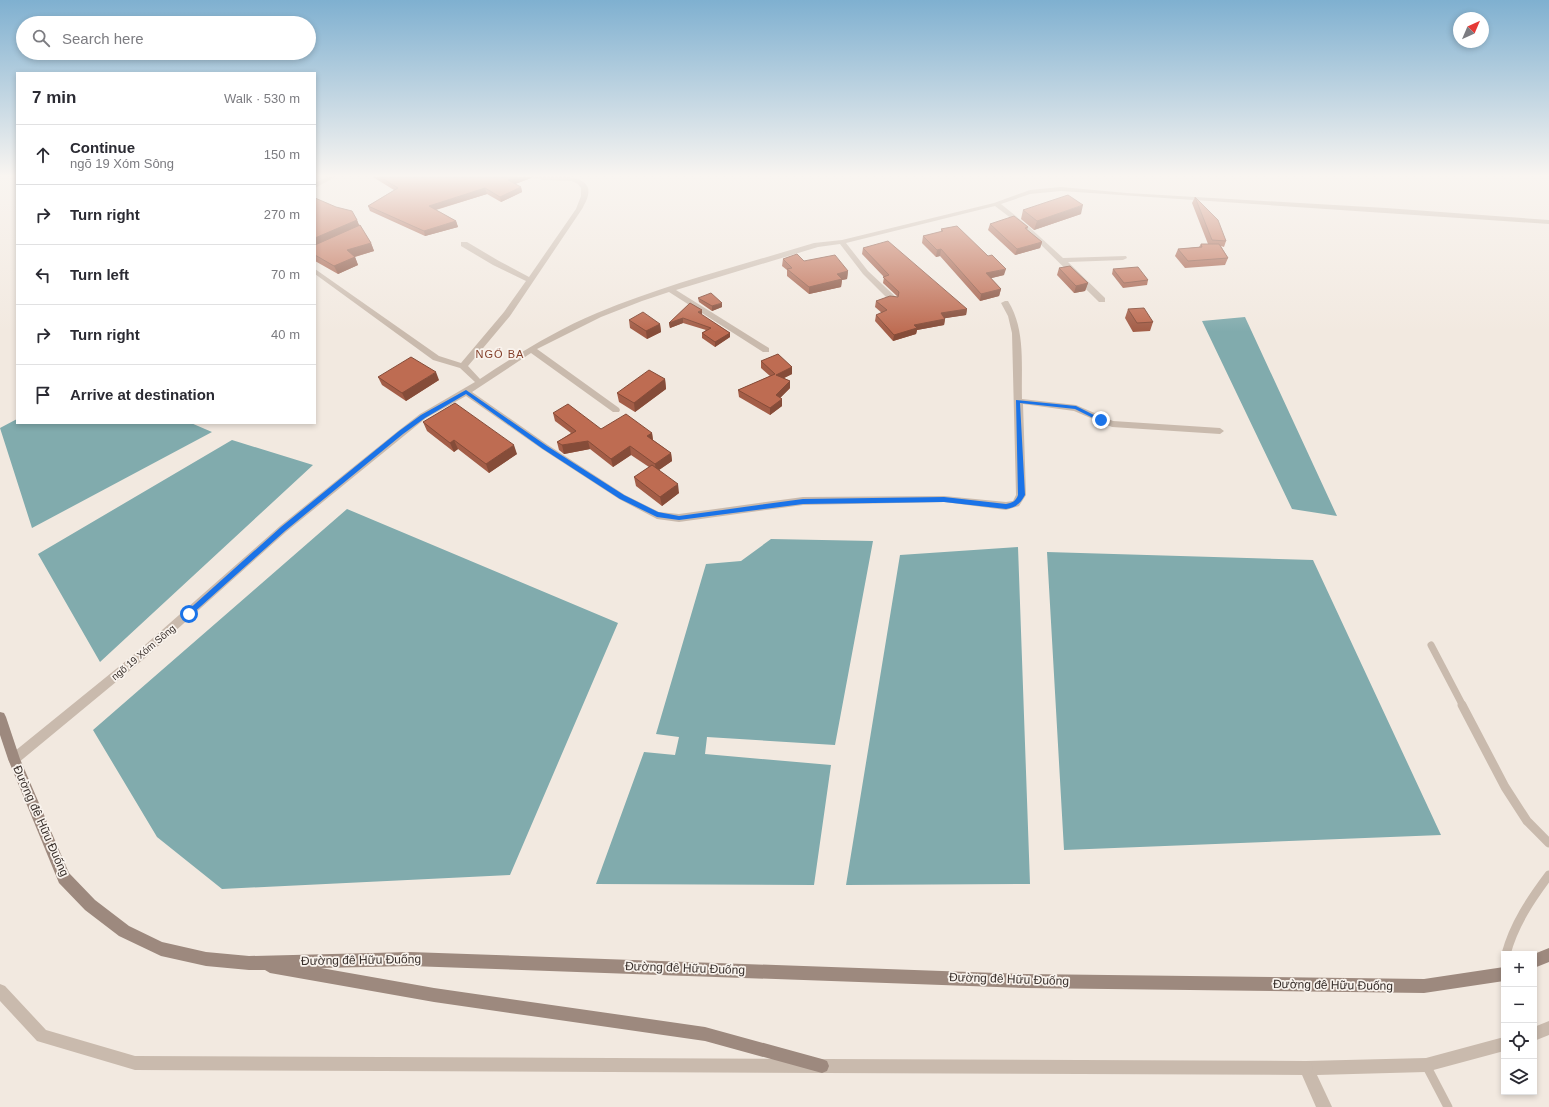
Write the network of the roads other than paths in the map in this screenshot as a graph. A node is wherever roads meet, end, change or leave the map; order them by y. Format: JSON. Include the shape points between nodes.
{"nodes":[{"id":1,"x":565,"y":229,"type":"edge"},
{"id":2,"x":896,"y":229,"type":"edge"},
{"id":3,"x":1029,"y":229,"type":"edge"},
{"id":4,"x":842,"y":242,"type":"junction"},
{"id":5,"x":464,"y":244,"type":"dead end"},
{"id":6,"x":1123,"y":258,"type":"dead end"},
{"id":7,"x":1062,"y":260,"type":"junction"},
{"id":8,"x":316,"y":273,"type":"edge"},
{"id":9,"x":530,"y":280,"type":"junction"},
{"id":10,"x":671,"y":290,"type":"junction"},
{"id":11,"x":894,"y":300,"type":"edge"},
{"id":12,"x":1102,"y":300,"type":"dead end"},
{"id":13,"x":1005,"y":303,"type":"dead end"},
{"id":14,"x":532,"y":349,"type":"junction"},
{"id":15,"x":766,"y":350,"type":"dead end"},
{"id":16,"x":462,"y":366,"type":"junction"},
{"id":17,"x":479,"y":382,"type":"junction"},
{"id":18,"x":466,"y":392,"type":"junction"},
{"id":19,"x":1018,"y":401,"type":"junction"},
{"id":20,"x":616,"y":410,"type":"dead end"},
{"id":21,"x":1220,"y":431,"type":"dead end"},
{"id":22,"x":1431,"y":645,"type":"dead end"},
{"id":23,"x":0,"y":718,"type":"edge"},
{"id":24,"x":7,"y":749,"type":"edge"},
{"id":25,"x":1549,"y":843,"type":"edge"},
{"id":26,"x":1549,"y":875,"type":"edge"},
{"id":27,"x":1507,"y":951,"type":"edge"},
{"id":28,"x":1549,"y":955,"type":"edge"},
{"id":29,"x":1537,"y":960,"type":"edge"},
{"id":30,"x":249,"y":963,"type":"junction"},
{"id":31,"x":1501,"y":973,"type":"edge"},
{"id":32,"x":0,"y":991,"type":"edge"},
{"id":33,"x":1549,"y":1028,"type":"edge"},
{"id":34,"x":1537,"y":1033,"type":"edge"},
{"id":35,"x":1501,"y":1045,"type":"edge"},
{"id":36,"x":822,"y":1066,"type":"junction"},
{"id":37,"x":1426,"y":1066,"type":"junction"},
{"id":38,"x":1306,"y":1068,"type":"junction"},
{"id":39,"x":1324,"y":1107,"type":"edge"},
{"id":40,"x":1448,"y":1107,"type":"edge"}],
"edges":[{"from":1,"to":9,"type":"street"},
{"from":2,"to":4,"type":"street","name":"ngõ 19 Xóm Sông"},
{"from":3,"to":7,"type":"street"},
{"from":4,"to":10,"type":"street","name":"ngõ 19 Xóm Sông","via":[[817,245]]},
{"from":4,"to":11,"type":"street","via":[[855,261]]},
{"from":5,"to":9,"type":"street"},
{"from":6,"to":7,"type":"street"},
{"from":7,"to":12,"type":"street"},
{"from":8,"to":16,"type":"street","via":[[436,358]]},
{"from":9,"to":16,"type":"street","via":[[507,314]]},
{"from":10,"to":14,"type":"street","name":"ngõ 19 Xóm Sông","via":[[598,315]]},
{"from":10,"to":15,"type":"street"},
{"from":13,"to":19,"type":"street","via":[[1012,316],[1016,333]]},
{"from":14,"to":17,"type":"street","name":"ngõ 19 Xóm Sông"},
{"from":14,"to":20,"type":"street"},
{"from":16,"to":17,"type":"street"},
{"from":17,"to":18,"type":"street","name":"ngõ 19 Xóm Sông"},
{"from":18,"to":19,"type":"street","via":[[622,497],[657,515],[679,518],[803,501],[944,499],[1012,505],[1018,502],[1022,495]]},
{"from":18,"to":24,"type":"street","name":"ngõ 19 Xóm Sông","via":[[423,416],[401,433],[283,529],[141,655]]},
{"from":19,"to":21,"type":"street","via":[[1076,408],[1112,424]]},
{"from":22,"to":25,"type":"lane","via":[[1505,787],[1527,821]]},
{"from":23,"to":24,"type":"main road","name":"Đường đê Hữu Đuống"},
{"from":24,"to":30,"type":"main road","name":"Đường đê Hữu Đuống","via":[[64,878],[90,905],[124,931],[161,949]]},
{"from":26,"to":27,"type":"lane","via":[[1509,940]]},
{"from":28,"to":29,"type":"main road"},
{"from":30,"to":31,"type":"main road","name":"Đường đê Hữu Đuống","via":[[410,959],[1026,981],[1424,986]]},
{"from":30,"to":36,"type":"main road","via":[[434,995],[705,1034]]},
{"from":32,"to":36,"type":"street","via":[[42,1036],[135,1063]]},
{"from":33,"to":34,"type":"street"},
{"from":35,"to":37,"type":"street"},
{"from":36,"to":38,"type":"street"},
{"from":37,"to":38,"type":"street"},
{"from":37,"to":40,"type":"lane"},
{"from":38,"to":39,"type":"street"}]}
